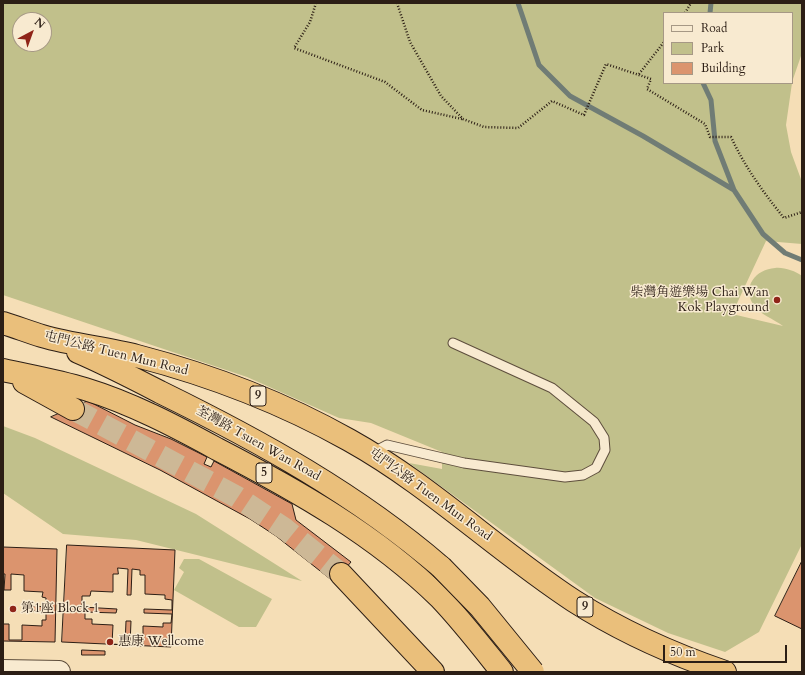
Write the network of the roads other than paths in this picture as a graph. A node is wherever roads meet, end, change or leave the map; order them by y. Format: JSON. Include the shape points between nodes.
{"nodes":[{"id":1,"x":3,"y":323,"type":"edge"},
{"id":2,"x":42,"y":336,"type":"junction"},
{"id":3,"x":453,"y":343,"type":"dead end"},
{"id":4,"x":3,"y":370,"type":"edge"},
{"id":5,"x":73,"y":409,"type":"tunnel mouth"},
{"id":6,"x":372,"y":453,"type":"junction"},
{"id":7,"x":341,"y":574,"type":"tunnel mouth"},
{"id":8,"x":3,"y":671,"type":"edge"},
{"id":9,"x":59,"y":672,"type":"edge"},
{"id":10,"x":433,"y":672,"type":"edge"},
{"id":11,"x":502,"y":672,"type":"edge"},
{"id":12,"x":533,"y":672,"type":"edge"},
{"id":13,"x":725,"y":672,"type":"edge"}],
"edges":[{"from":1,"to":2,"type":"highway","name":"屯門公路 Tuen Mun Road","number":"9"},
{"from":2,"to":6,"type":"highway","name":"屯門公路 Tuen Mun Road","number":"9","via":[[137,356],[208,378],[315,421]]},
{"from":2,"to":12,"type":"highway","name":"荃灣路 Tsuen Wan Road","number":"5","bridge":true,"via":[[89,356],[196,409],[316,475],[378,516],[441,567],[485,612]]},
{"from":3,"to":6,"type":"lane","via":[[552,388],[594,422],[604,438],[605,450],[596,468],[583,475],[565,477],[464,463],[387,446]]},
{"from":4,"to":5,"type":"highway"},
{"from":4,"to":11,"type":"highway","name":"荃灣路 Tsuen Wan Road","number":"5","via":[[87,390],[144,412],[249,465],[317,504],[381,548],[426,585],[457,617]]},
{"from":6,"to":13,"type":"highway","name":"屯門公路 Tuen Mun Road","number":"9","via":[[433,495],[573,600],[615,626],[664,649]]},
{"from":7,"to":10,"type":"highway"},
{"from":8,"to":9,"type":"street"}]}
